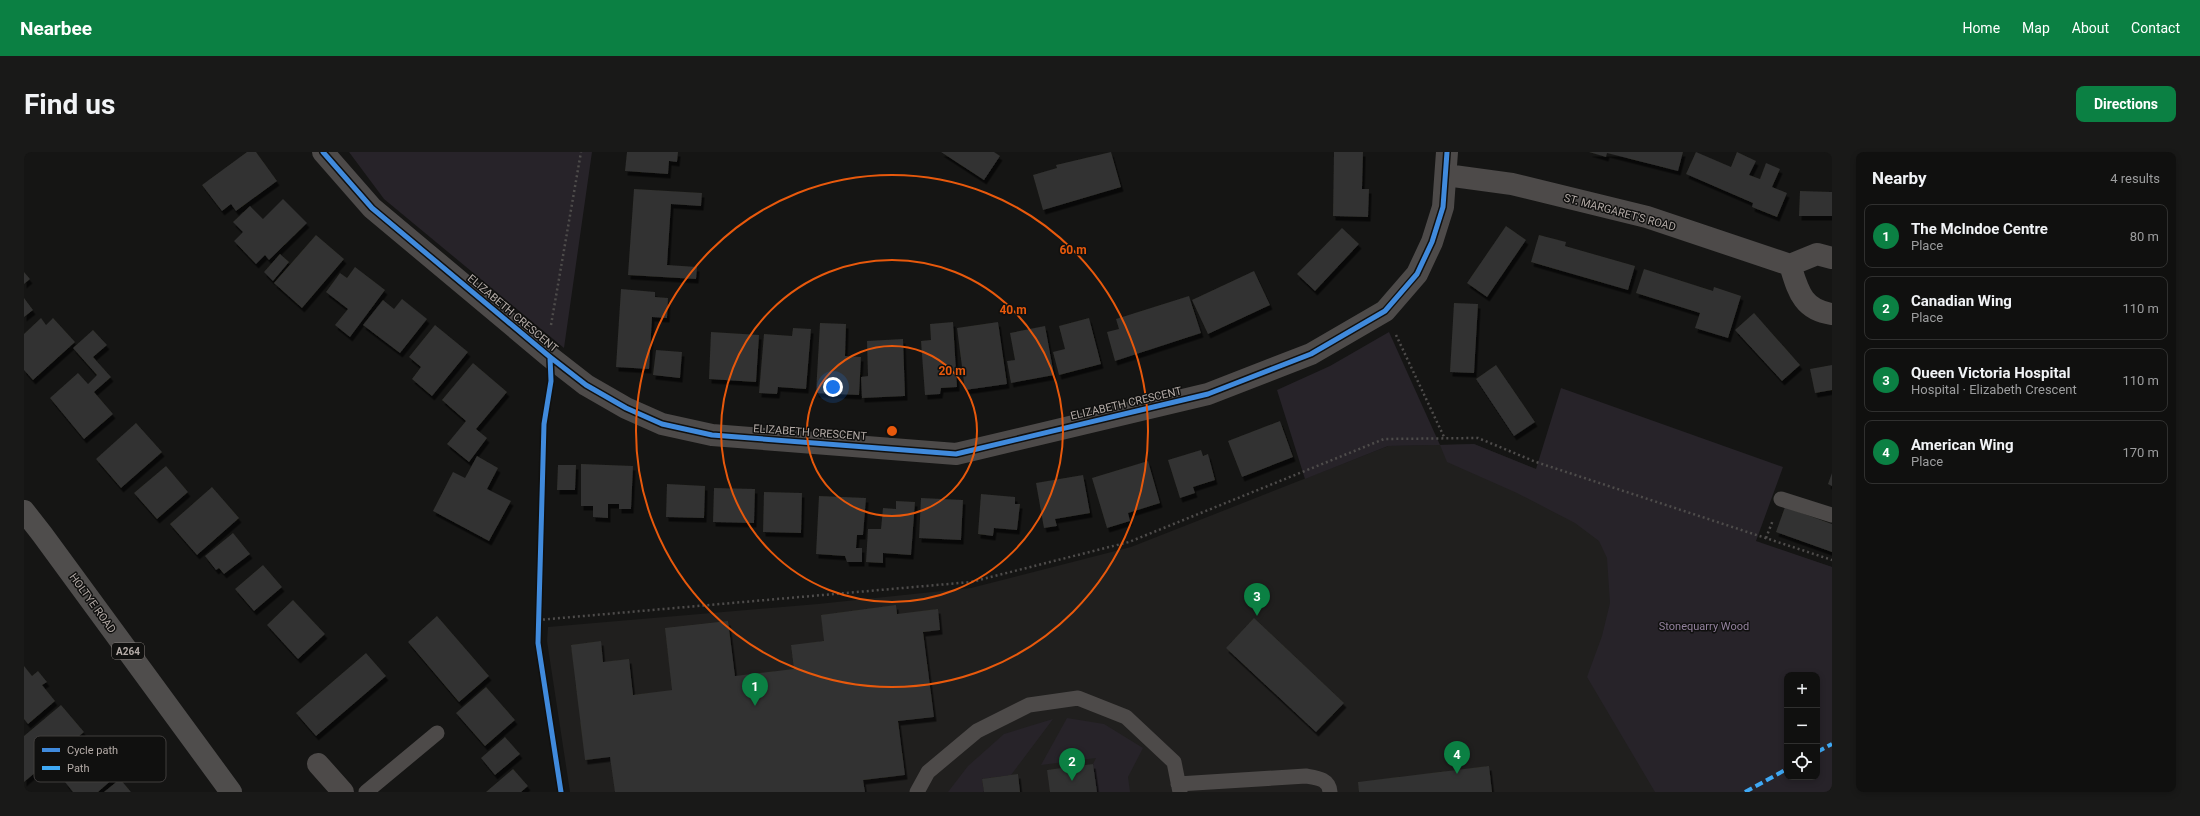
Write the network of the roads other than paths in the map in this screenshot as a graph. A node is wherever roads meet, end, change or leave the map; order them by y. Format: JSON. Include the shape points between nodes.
{"nodes":[{"id":1,"x":323,"y":152,"type":"edge"},
{"id":2,"x":1447,"y":152,"type":"edge"},
{"id":3,"x":1446,"y":175,"type":"junction"},
{"id":4,"x":1832,"y":258,"type":"edge"},
{"id":5,"x":1790,"y":264,"type":"junction"},
{"id":6,"x":1832,"y":314,"type":"edge"},
{"id":7,"x":1781,"y":499,"type":"dead end"},
{"id":8,"x":24,"y":511,"type":"edge"},
{"id":9,"x":1832,"y":515,"type":"edge"},
{"id":10,"x":437,"y":733,"type":"dead end"},
{"id":11,"x":318,"y":764,"type":"dead end"},
{"id":12,"x":1179,"y":788,"type":"edge"},
{"id":13,"x":231,"y":792,"type":"edge"},
{"id":14,"x":343,"y":792,"type":"edge"},
{"id":15,"x":366,"y":792,"type":"edge"},
{"id":16,"x":917,"y":792,"type":"edge"},
{"id":17,"x":1330,"y":792,"type":"edge"}],
"edges":[{"from":1,"to":3,"type":"street","name":"ELIZABETH CRESCENT","via":[[372,208],[550,357],[586,385],[626,408],[662,424],[712,435],[956,454],[1208,394],[1311,354],[1385,310],[1418,274],[1443,207]]},
{"from":2,"to":3,"type":"street","name":"ELIZABETH CRESCENT"},
{"from":3,"to":5,"type":"street","name":"ST. MARGARET'S ROAD","via":[[1512,184],[1647,217]]},
{"from":4,"to":5,"type":"street","via":[[1817,254]]},
{"from":5,"to":6,"type":"street","via":[[1800,296],[1819,312]]},
{"from":7,"to":9,"type":"lane"},
{"from":8,"to":13,"type":"main road","name":"HOLTYE ROAD","number":"A264"},
{"from":10,"to":15,"type":"lane"},
{"from":11,"to":14,"type":"street"},
{"from":12,"to":16,"type":"lane","via":[[1174,762],[1126,717],[1078,698],[1029,705],[977,731],[928,772]]},
{"from":12,"to":17,"type":"lane","via":[[1306,776],[1320,778],[1326,782]]}]}
